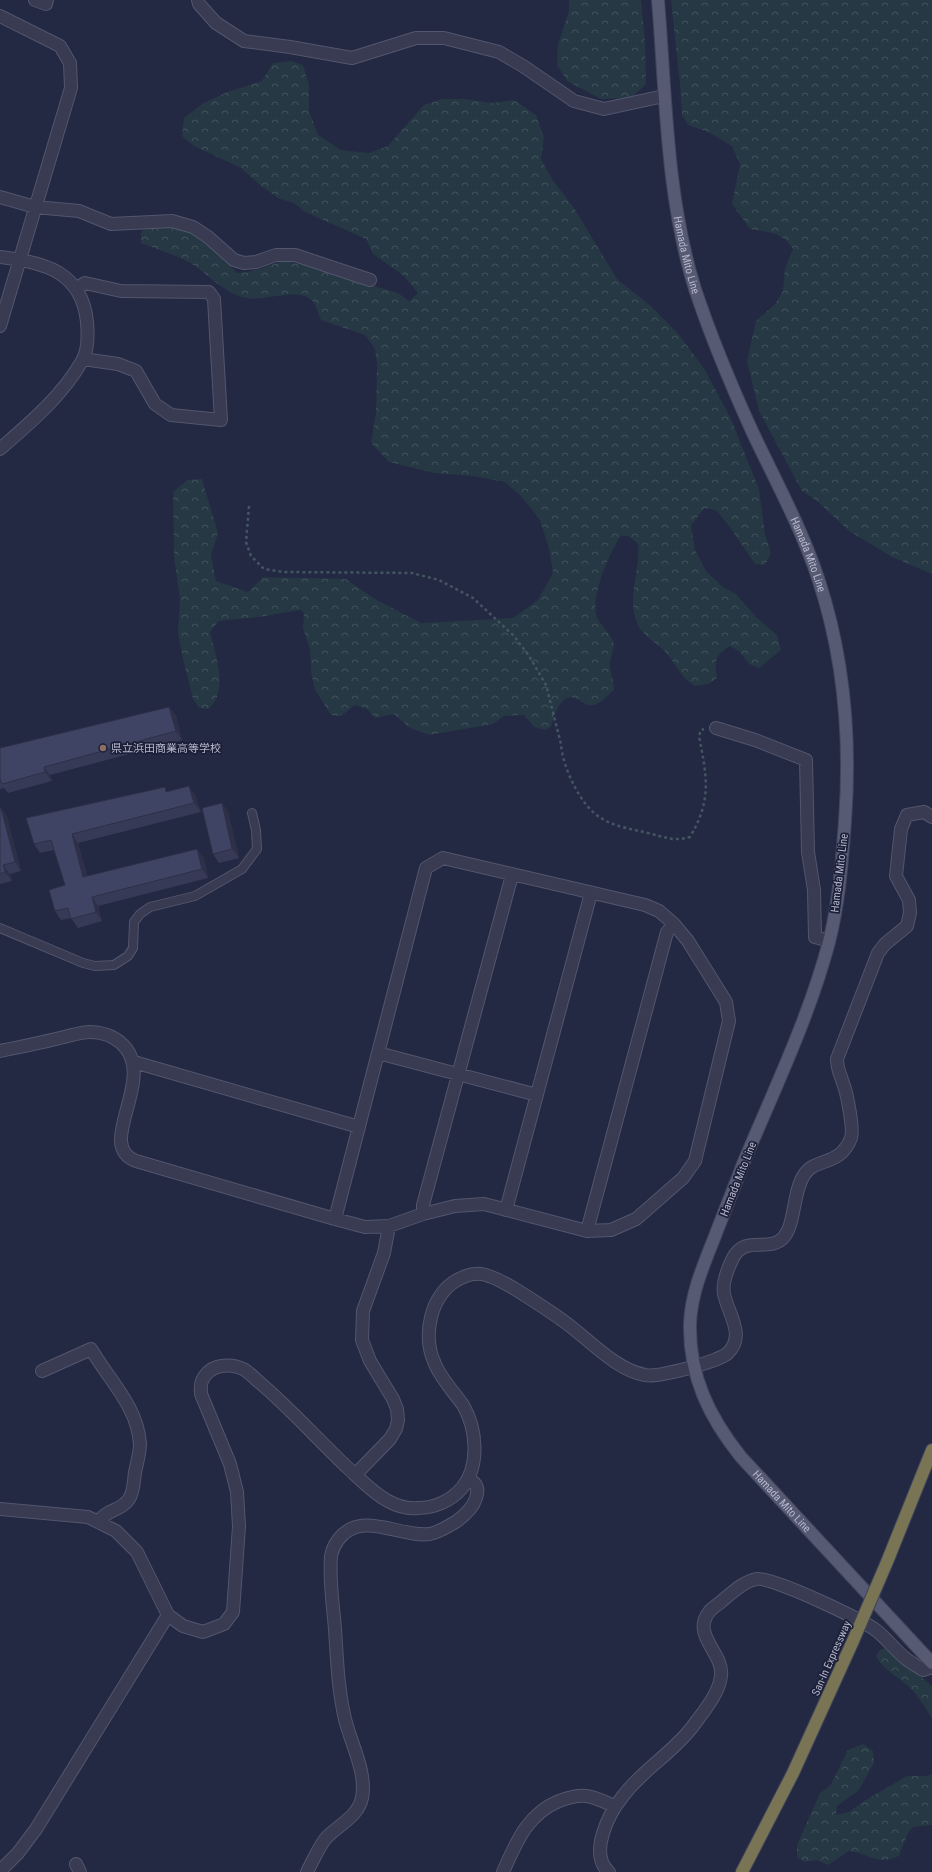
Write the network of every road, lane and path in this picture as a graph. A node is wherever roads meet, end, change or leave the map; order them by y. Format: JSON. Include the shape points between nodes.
{"nodes":[{"id":1,"x":35,"y":0,"type":"edge"},
{"id":2,"x":47,"y":0,"type":"edge"},
{"id":3,"x":198,"y":0,"type":"edge"},
{"id":4,"x":658,"y":0,"type":"edge"},
{"id":5,"x":0,"y":16,"type":"edge"},
{"id":6,"x":664,"y":96,"type":"junction"},
{"id":7,"x":0,"y":197,"type":"edge"},
{"id":8,"x":35,"y":207,"type":"junction"},
{"id":9,"x":0,"y":257,"type":"edge"},
{"id":10,"x":20,"y":259,"type":"junction"},
{"id":11,"x":370,"y":280,"type":"dead end"},
{"id":12,"x":77,"y":288,"type":"junction"},
{"id":13,"x":0,"y":326,"type":"edge"},
{"id":14,"x":83,"y":359,"type":"junction"},
{"id":15,"x":0,"y":449,"type":"edge"},
{"id":16,"x":249,"y":506,"type":"dead end"},
{"id":17,"x":716,"y":728,"type":"joint"},
{"id":18,"x":252,"y":813,"type":"dead end"},
{"id":19,"x":932,"y":817,"type":"edge"},
{"id":20,"x":512,"y":875,"type":"junction"},
{"id":21,"x":591,"y":893,"type":"junction"},
{"id":22,"x":674,"y":924,"type":"junction"},
{"id":23,"x":0,"y":928,"type":"edge"},
{"id":24,"x":829,"y":941,"type":"junction"},
{"id":25,"x":0,"y":1051,"type":"edge"},
{"id":26,"x":378,"y":1053,"type":"junction"},
{"id":27,"x":134,"y":1062,"type":"junction"},
{"id":28,"x":457,"y":1074,"type":"junction"},
{"id":29,"x":537,"y":1095,"type":"junction"},
{"id":30,"x":358,"y":1127,"type":"junction"},
{"id":31,"x":506,"y":1210,"type":"junction"},
{"id":32,"x":423,"y":1214,"type":"junction"},
{"id":33,"x":335,"y":1219,"type":"junction"},
{"id":34,"x":388,"y":1226,"type":"junction"},
{"id":35,"x":587,"y":1232,"type":"junction"},
{"id":36,"x":693,"y":1366,"type":"junction"},
{"id":37,"x":42,"y":1371,"type":"dead end"},
{"id":38,"x":932,"y":1450,"type":"edge"},
{"id":39,"x":355,"y":1475,"type":"junction"},
{"id":40,"x":468,"y":1479,"type":"junction"},
{"id":41,"x":0,"y":1509,"type":"edge"},
{"id":42,"x":98,"y":1522,"type":"junction"},
{"id":43,"x":168,"y":1615,"type":"junction"},
{"id":44,"x":932,"y":1663,"type":"edge"},
{"id":45,"x":932,"y":1667,"type":"edge"},
{"id":46,"x":616,"y":1806,"type":"junction"},
{"id":47,"x":0,"y":1871,"type":"edge"},
{"id":48,"x":307,"y":1872,"type":"edge"},
{"id":49,"x":503,"y":1872,"type":"edge"},
{"id":50,"x":609,"y":1872,"type":"edge"},
{"id":51,"x":742,"y":1872,"type":"edge"}],
"edges":[{"from":1,"to":2,"type":"street","via":[[46,4]]},
{"from":3,"to":6,"type":"street","via":[[216,23],[244,41],[352,58],[416,38],[444,38],[499,52],[581,103],[604,109]]},
{"from":4,"to":6,"type":"main road","name":"Hamada Mito Line"},
{"from":5,"to":8,"type":"street","via":[[60,46],[70,63],[71,88]]},
{"from":6,"to":24,"type":"main road","name":"Hamada Mito Line","via":[[674,190],[684,248],[694,284],[709,330],[815,568],[836,649],[845,704],[847,786],[836,906]]},
{"from":7,"to":8,"type":"street"},
{"from":8,"to":10,"type":"street"},
{"from":8,"to":11,"type":"street","via":[[78,211],[111,224],[172,221],[193,227],[234,260],[256,262],[276,255],[295,255]]},
{"from":9,"to":10,"type":"street"},
{"from":10,"to":12,"type":"street","via":[[43,264]]},
{"from":10,"to":13,"type":"street"},
{"from":12,"to":14,"type":"street","via":[[86,312],[88,332]]},
{"from":12,"to":14,"type":"street","via":[[86,283],[121,291],[209,292],[214,299],[221,420],[171,415],[155,404],[136,371],[118,364]]},
{"from":14,"to":15,"type":"street","via":[[68,383],[41,413]]},
{"from":16,"to":17,"type":"path","via":[[246,542],[252,556],[264,570],[412,573],[440,580],[473,598],[514,636],[546,685],[561,744],[561,754],[571,778],[588,806],[600,818],[619,826],[678,840],[690,837],[706,802],[707,774],[699,736],[701,730]]},
{"from":17,"to":24,"type":"street","via":[[806,760],[808,852],[814,890],[815,937]]},
{"from":18,"to":23,"type":"lane","via":[[257,849],[242,869],[196,896],[150,907],[140,914],[134,922],[133,948],[128,956],[114,965],[94,966],[83,963]]},
{"from":19,"to":36,"type":"street","via":[[924,812],[907,815],[901,829],[896,876],[909,900],[908,926],[885,944],[878,953],[837,1059],[836,1070],[843,1082],[853,1134],[838,1157],[807,1170],[802,1176],[795,1194],[790,1226],[784,1238],[773,1244],[752,1244],[743,1247],[734,1255],[724,1282],[724,1293],[736,1336],[732,1349],[724,1357]]},
{"from":20,"to":21,"type":"street"},
{"from":20,"to":26,"type":"street","via":[[443,858],[426,868]]},
{"from":20,"to":28,"type":"street"},
{"from":21,"to":22,"type":"street","via":[[645,905],[659,911]]},
{"from":21,"to":29,"type":"street"},
{"from":22,"to":35,"type":"street","via":[[667,932]]},
{"from":22,"to":35,"type":"street","via":[[719,988],[726,1002],[729,1021],[695,1160],[683,1178],[636,1219],[611,1230]]},
{"from":24,"to":36,"type":"main road","name":"Hamada Mito Line","via":[[810,1003],[701,1270],[690,1319]]},
{"from":25,"to":27,"type":"street","via":[[96,1032],[118,1040],[128,1049]]},
{"from":26,"to":28,"type":"street"},
{"from":26,"to":30,"type":"street"},
{"from":27,"to":30,"type":"street"},
{"from":27,"to":33,"type":"street","via":[[133,1088],[120,1141],[122,1151],[129,1158]]},
{"from":28,"to":29,"type":"street"},
{"from":28,"to":32,"type":"street","via":[[423,1205]]},
{"from":29,"to":31,"type":"street"},
{"from":30,"to":33,"type":"street"},
{"from":31,"to":32,"type":"street","via":[[484,1204],[455,1206]]},
{"from":31,"to":35,"type":"street"},
{"from":32,"to":34,"type":"street"},
{"from":33,"to":34,"type":"street","via":[[365,1227]]},
{"from":34,"to":39,"type":"street","via":[[384,1253],[363,1311],[362,1340],[370,1361],[393,1399],[398,1420],[390,1439]]},
{"from":36,"to":40,"type":"street","via":[[675,1373],[646,1376],[620,1365],[564,1320],[501,1281],[476,1273],[456,1281],[439,1297],[430,1318],[430,1344],[435,1364],[465,1409],[471,1424],[474,1461]]},
{"from":36,"to":44,"type":"main road","name":"Hamada Mito Line","via":[[708,1408],[741,1457]]},
{"from":37,"to":42,"type":"street","via":[[91,1349],[117,1386],[136,1422],[140,1445],[130,1498],[121,1507],[104,1514]]},
{"from":38,"to":51,"type":"highway","name":"San-In Expressway","bridge":true,"via":[[853,1641],[793,1773]]},
{"from":39,"to":40,"type":"street","via":[[379,1496],[402,1507],[416,1509],[430,1507],[453,1497]]},
{"from":39,"to":43,"type":"street","via":[[268,1389],[243,1369],[226,1364],[213,1369],[202,1381],[201,1394],[230,1464],[237,1492],[239,1526],[233,1612],[224,1624],[203,1632],[183,1626]]},
{"from":40,"to":48,"type":"street","via":[[477,1486],[476,1500],[460,1519],[445,1528],[430,1534],[419,1534],[375,1525],[358,1526],[343,1534],[334,1547],[331,1573],[343,1710],[360,1770],[362,1791],[356,1810],[326,1838]]},
{"from":41,"to":42,"type":"street","via":[[88,1517]]},
{"from":42,"to":43,"type":"street","via":[[116,1531],[137,1552]]},
{"from":43,"to":47,"type":"street","via":[[36,1829]]},
{"from":45,"to":46,"type":"street","via":[[923,1670],[905,1658],[876,1630],[803,1594],[769,1580],[757,1579],[746,1583],[710,1611],[705,1619],[703,1628],[721,1676],[707,1706],[682,1742],[637,1780]]},
{"from":46,"to":49,"type":"street","via":[[587,1796],[577,1796],[542,1810],[520,1835]]},
{"from":46,"to":50,"type":"street","via":[[601,1839],[601,1860]]}]}
